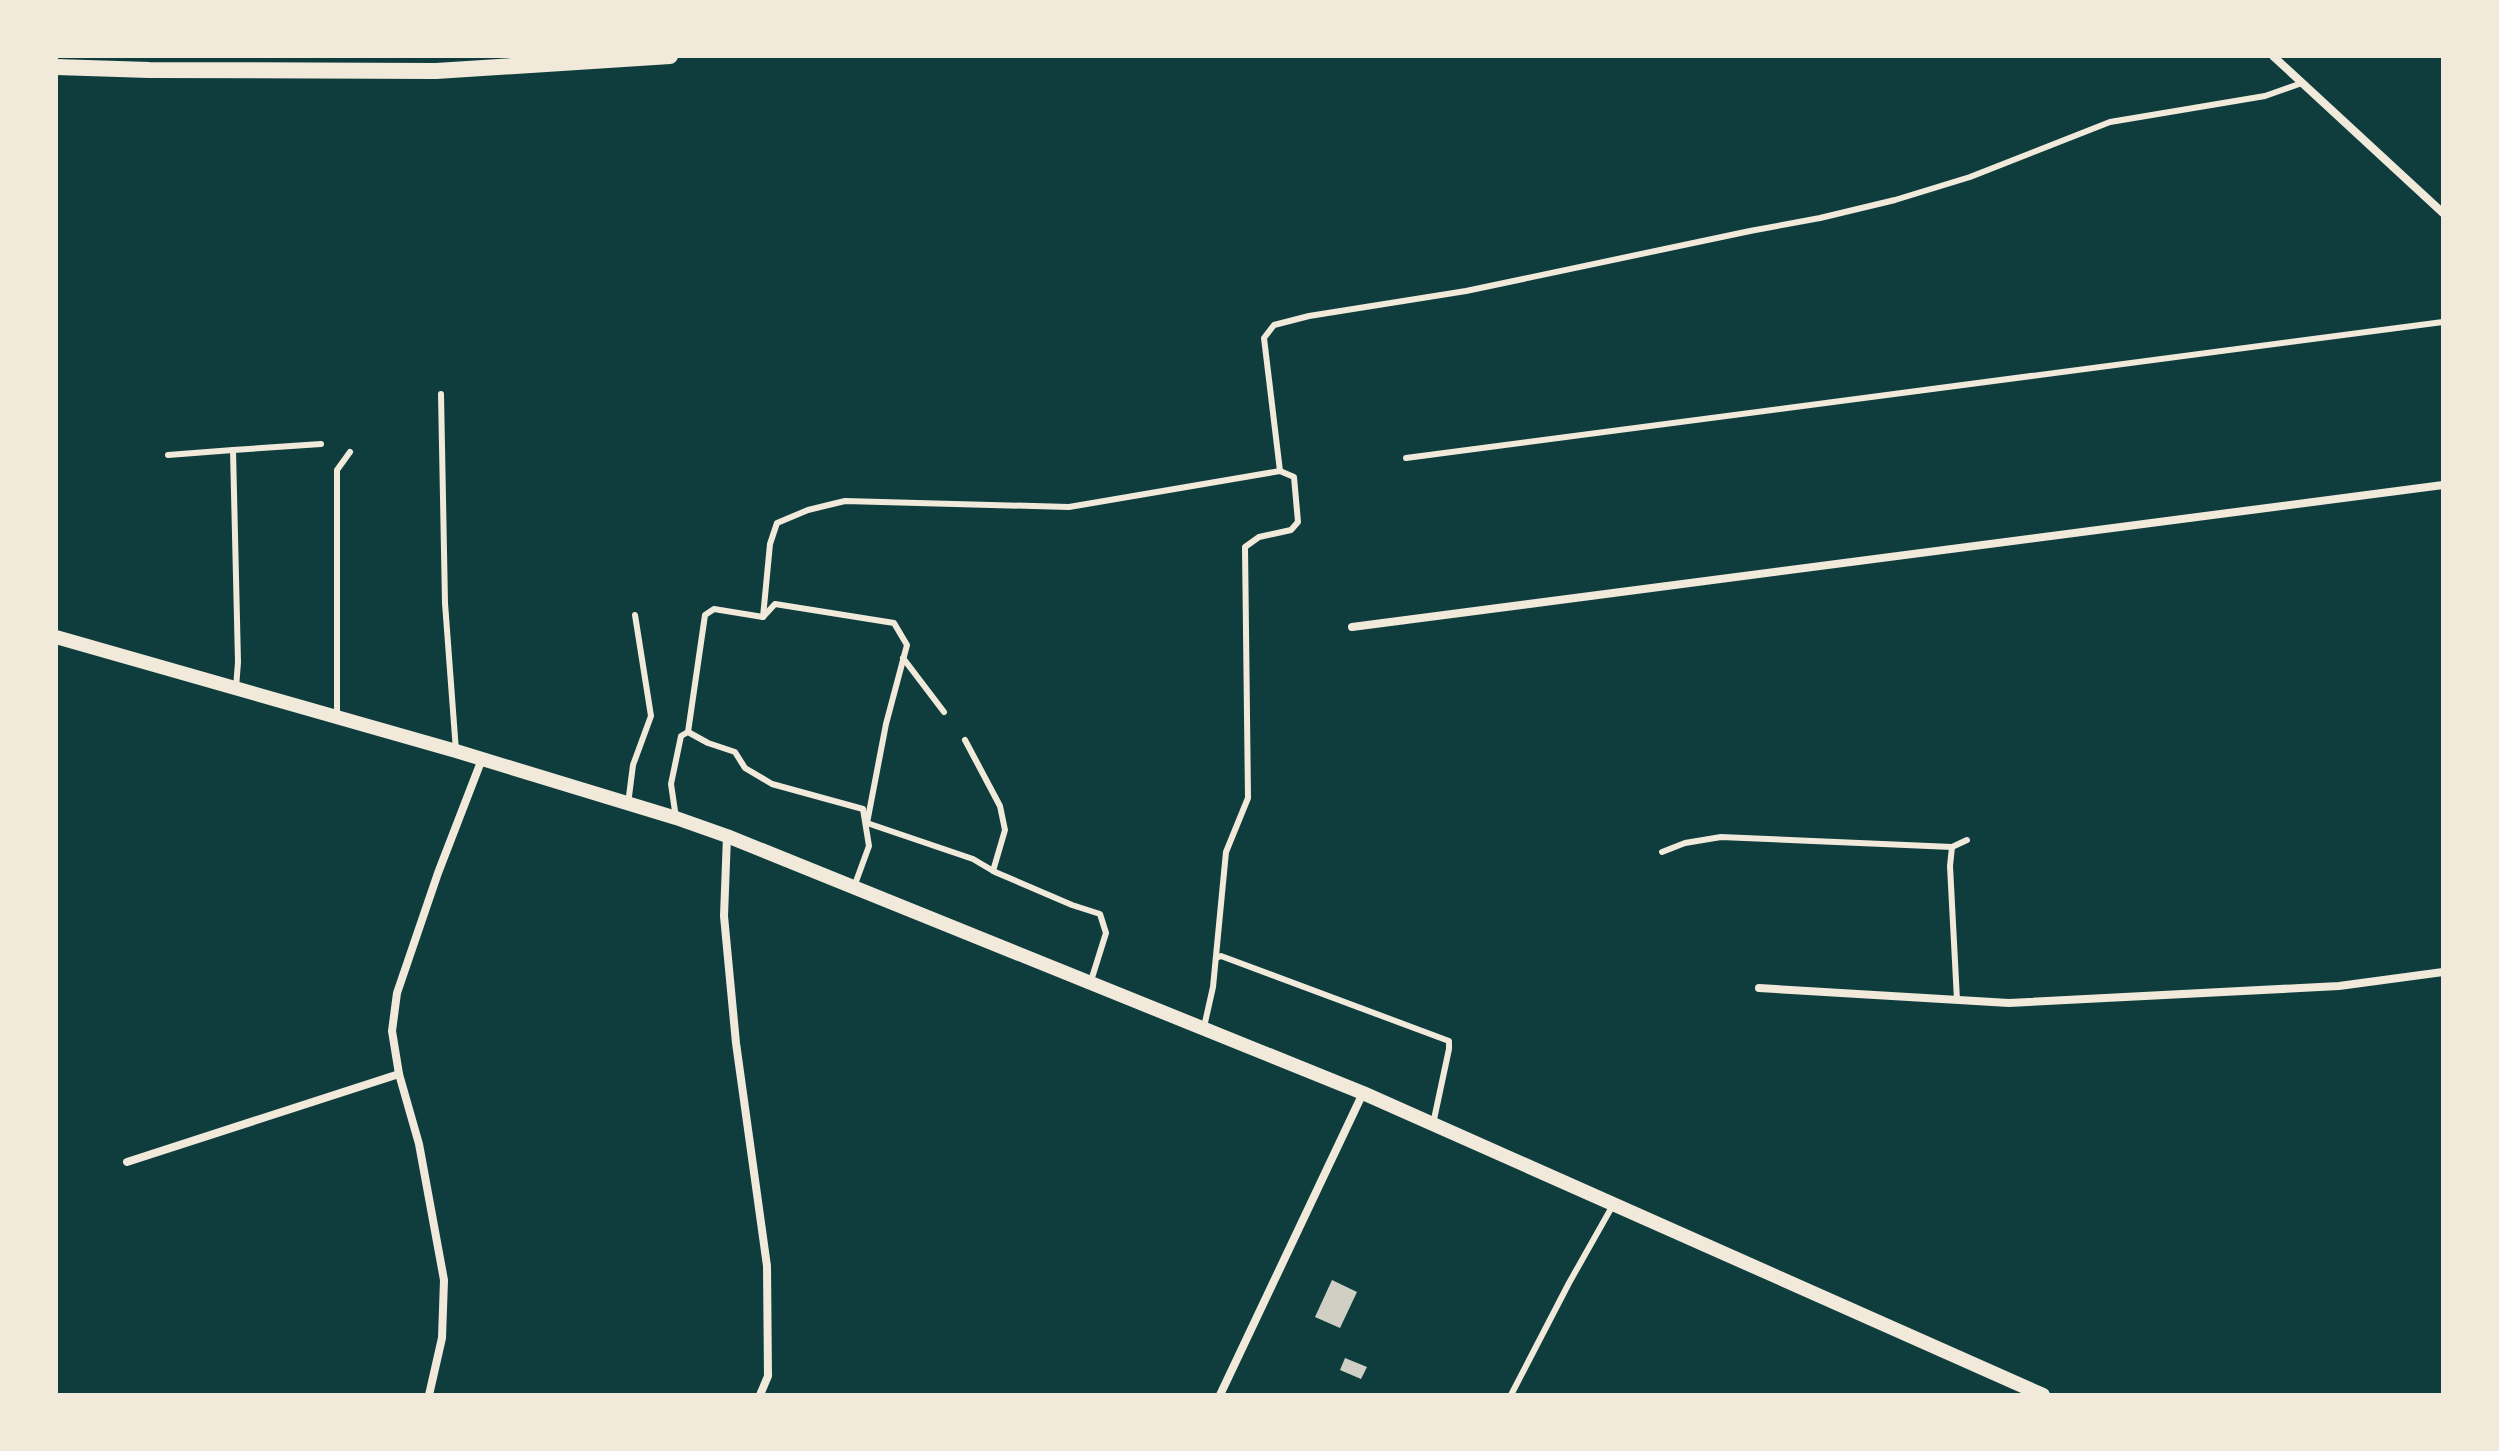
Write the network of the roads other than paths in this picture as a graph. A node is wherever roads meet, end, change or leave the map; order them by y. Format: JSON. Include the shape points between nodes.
{"nodes":[{"id":1,"x":670,"y":56,"type":"edge"},
{"id":2,"x":2273,"y":56,"type":"edge"},
{"id":3,"x":56,"y":67,"type":"edge"},
{"id":4,"x":2302,"y":83,"type":"junction"},
{"id":5,"x":2443,"y":213,"type":"edge"},
{"id":6,"x":2443,"y":322,"type":"edge"},
{"id":7,"x":441,"y":394,"type":"dead end"},
{"id":8,"x":321,"y":444,"type":"dead end"},
{"id":9,"x":233,"y":450,"type":"junction"},
{"id":10,"x":350,"y":452,"type":"dead end"},
{"id":11,"x":168,"y":455,"type":"dead end"},
{"id":12,"x":1406,"y":458,"type":"dead end"},
{"id":13,"x":1280,"y":471,"type":"junction"},
{"id":14,"x":2443,"y":485,"type":"edge"},
{"id":15,"x":635,"y":615,"type":"dead end"},
{"id":16,"x":763,"y":617,"type":"junction"},
{"id":17,"x":1352,"y":627,"type":"dead end"},
{"id":18,"x":56,"y":637,"type":"edge"},
{"id":19,"x":903,"y":658,"type":"junction"},
{"id":20,"x":236,"y":688,"type":"junction"},
{"id":21,"x":944,"y":712,"type":"dead end"},
{"id":22,"x":337,"y":717,"type":"junction"},
{"id":23,"x":688,"y":732,"type":"junction"},
{"id":24,"x":965,"y":740,"type":"dead end"},
{"id":25,"x":456,"y":751,"type":"junction"},
{"id":26,"x":482,"y":759,"type":"junction"},
{"id":27,"x":628,"y":804,"type":"junction"},
{"id":28,"x":676,"y":818,"type":"junction"},
{"id":29,"x":867,"y":823,"type":"junction"},
{"id":30,"x":727,"y":836,"type":"junction"},
{"id":31,"x":1967,"y":840,"type":"dead end"},
{"id":32,"x":1952,"y":847,"type":"junction"},
{"id":33,"x":1662,"y":852,"type":"dead end"},
{"id":34,"x":993,"y":871,"type":"junction"},
{"id":35,"x":854,"y":888,"type":"junction"},
{"id":36,"x":1216,"y":958,"type":"junction"},
{"id":37,"x":2443,"y":972,"type":"edge"},
{"id":38,"x":1090,"y":984,"type":"junction"},
{"id":39,"x":1759,"y":988,"type":"dead end"},
{"id":40,"x":1957,"y":1000,"type":"junction"},
{"id":41,"x":1204,"y":1029,"type":"junction"},
{"id":42,"x":399,"y":1074,"type":"junction"},
{"id":43,"x":1363,"y":1093,"type":"junction"},
{"id":44,"x":1433,"y":1124,"type":"junction"},
{"id":45,"x":127,"y":1162,"type":"dead end"},
{"id":46,"x":1613,"y":1205,"type":"junction"},
{"id":47,"x":429,"y":1395,"type":"edge"},
{"id":48,"x":760,"y":1395,"type":"edge"},
{"id":49,"x":1220,"y":1395,"type":"edge"},
{"id":50,"x":1511,"y":1395,"type":"edge"},
{"id":51,"x":2043,"y":1395,"type":"edge"}],
"edges":[{"from":1,"to":3,"type":"main road","via":[[436,71]]},
{"from":2,"to":4,"type":"street"},
{"from":4,"to":5,"type":"street"},
{"from":4,"to":13,"type":"lane","via":[[2265,96],[2110,122],[1970,177],[1820,218],[1274,325],[1264,338]]},
{"from":6,"to":12,"type":"lane"},
{"from":7,"to":25,"type":"lane","via":[[445,603]]},
{"from":8,"to":9,"type":"lane"},
{"from":9,"to":11,"type":"lane"},
{"from":9,"to":20,"type":"lane"},
{"from":10,"to":22,"type":"lane","via":[[337,470]]},
{"from":13,"to":16,"type":"lane","via":[[1069,507],[845,501],[808,510],[777,523]]},
{"from":13,"to":36,"type":"lane","via":[[1294,477],[1298,522],[1291,530],[1259,537],[1245,547],[1248,798],[1226,852]]},
{"from":14,"to":17,"type":"street"},
{"from":15,"to":27,"type":"lane","via":[[651,716],[633,765]]},
{"from":16,"to":19,"type":"lane","via":[[775,604],[894,623],[907,645]]},
{"from":16,"to":23,"type":"lane","via":[[714,609],[705,615]]},
{"from":18,"to":20,"type":"street"},
{"from":19,"to":21,"type":"lane"},
{"from":19,"to":29,"type":"lane"},
{"from":20,"to":22,"type":"street"},
{"from":22,"to":25,"type":"street"},
{"from":23,"to":28,"type":"lane","via":[[681,736],[671,784]]},
{"from":23,"to":29,"type":"lane","via":[[735,752],[745,768],[772,784],[863,809]]},
{"from":24,"to":34,"type":"lane","via":[[1000,806],[1005,830]]},
{"from":25,"to":26,"type":"street"},
{"from":26,"to":27,"type":"street"},
{"from":26,"to":42,"type":"street","via":[[397,993],[392,1031]]},
{"from":27,"to":28,"type":"street"},
{"from":28,"to":30,"type":"street"},
{"from":29,"to":34,"type":"lane","via":[[973,859]]},
{"from":29,"to":35,"type":"lane","via":[[869,846]]},
{"from":30,"to":35,"type":"street"},
{"from":30,"to":48,"type":"street","via":[[724,916],[767,1266],[768,1376]]},
{"from":31,"to":32,"type":"lane"},
{"from":32,"to":33,"type":"lane","via":[[1721,837]]},
{"from":32,"to":40,"type":"lane"},
{"from":34,"to":38,"type":"lane","via":[[1100,914],[1106,933]]},
{"from":35,"to":38,"type":"street"},
{"from":36,"to":41,"type":"lane"},
{"from":36,"to":44,"type":"lane","via":[[1449,1041]]},
{"from":37,"to":40,"type":"street","via":[[2339,986],[2009,1003]]},
{"from":38,"to":41,"type":"street"},
{"from":39,"to":40,"type":"street"},
{"from":41,"to":43,"type":"street"},
{"from":42,"to":45,"type":"street"},
{"from":42,"to":47,"type":"street","via":[[419,1144],[444,1280],[442,1338]]},
{"from":43,"to":44,"type":"street"},
{"from":43,"to":49,"type":"street"},
{"from":44,"to":46,"type":"street"},
{"from":46,"to":50,"type":"lane"},
{"from":46,"to":51,"type":"street"}]}
